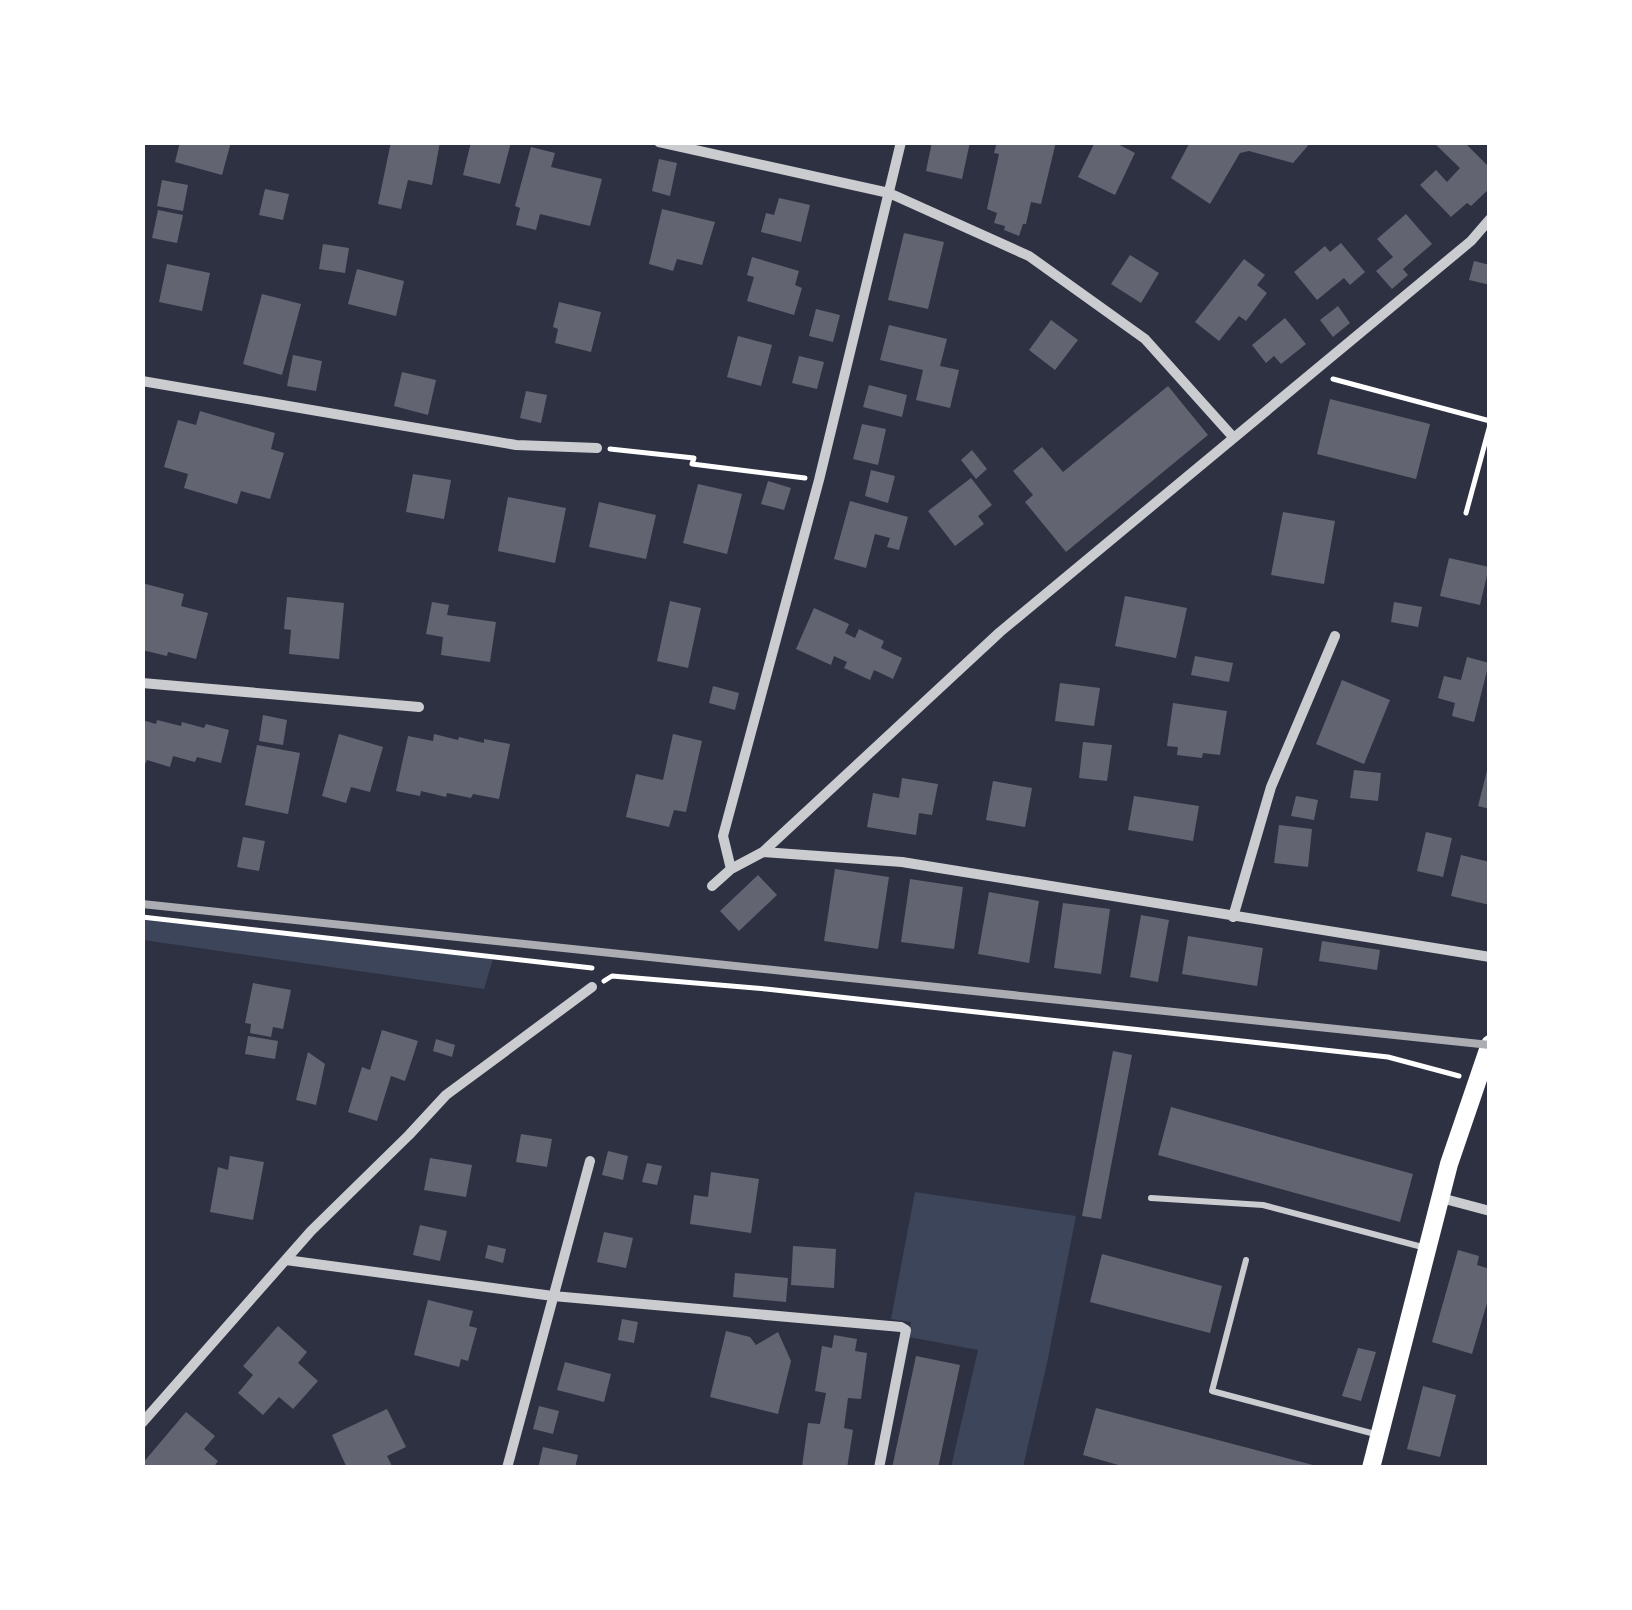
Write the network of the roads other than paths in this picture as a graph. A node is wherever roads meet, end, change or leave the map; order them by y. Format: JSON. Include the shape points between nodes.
{"nodes":[{"id":1,"x":659,"y":142,"type":"edge"},
{"id":2,"x":901,"y":142,"type":"edge"},
{"id":3,"x":888,"y":193,"type":"junction"},
{"id":4,"x":1490,"y":219,"type":"edge"},
{"id":5,"x":142,"y":380,"type":"edge"},
{"id":6,"x":1233,"y":437,"type":"junction"},
{"id":7,"x":597,"y":448,"type":"road end"},
{"id":8,"x":1335,"y":636,"type":"dead end"},
{"id":9,"x":142,"y":683,"type":"edge"},
{"id":10,"x":419,"y":706,"type":"dead end"},
{"id":11,"x":764,"y":852,"type":"junction"},
{"id":12,"x":731,"y":869,"type":"junction"},
{"id":13,"x":712,"y":886,"type":"dead end"},
{"id":14,"x":1232,"y":917,"type":"junction"},
{"id":15,"x":1490,"y":957,"type":"edge"},
{"id":16,"x":592,"y":987,"type":"road end"},
{"id":17,"x":1490,"y":1044,"type":"edge"},
{"id":18,"x":590,"y":1161,"type":"dead end"},
{"id":19,"x":1151,"y":1198,"type":"dead end"},
{"id":20,"x":1440,"y":1198,"type":"junction"},
{"id":21,"x":1490,"y":1211,"type":"edge"},
{"id":22,"x":1427,"y":1248,"type":"junction"},
{"id":23,"x":286,"y":1260,"type":"junction"},
{"id":24,"x":1246,"y":1260,"type":"dead end"},
{"id":25,"x":553,"y":1296,"type":"junction"},
{"id":26,"x":142,"y":1423,"type":"edge"},
{"id":27,"x":1379,"y":1435,"type":"junction"},
{"id":28,"x":507,"y":1468,"type":"edge"},
{"id":29,"x":880,"y":1468,"type":"edge"},
{"id":30,"x":1370,"y":1468,"type":"edge"}],
"edges":[{"from":1,"to":3,"type":"street"},
{"from":2,"to":3,"type":"street"},
{"from":3,"to":6,"type":"street","via":[[1029,256],[1145,339]]},
{"from":3,"to":12,"type":"street","via":[[723,836]]},
{"from":4,"to":6,"type":"street"},
{"from":5,"to":7,"type":"street","via":[[498,442]]},
{"from":6,"to":11,"type":"street","via":[[1000,632]]},
{"from":8,"to":14,"type":"street","via":[[1271,787]]},
{"from":9,"to":10,"type":"street"},
{"from":11,"to":12,"type":"street"},
{"from":11,"to":14,"type":"street","via":[[902,862]]},
{"from":12,"to":13,"type":"street"},
{"from":14,"to":15,"type":"street"},
{"from":16,"to":23,"type":"street","via":[[446,1095]]},
{"from":17,"to":20,"type":"main road"},
{"from":18,"to":25,"type":"street"},
{"from":19,"to":22,"type":"lane","via":[[1262,1206]]},
{"from":20,"to":21,"type":"street"},
{"from":20,"to":22,"type":"main road"},
{"from":22,"to":27,"type":"main road"},
{"from":23,"to":25,"type":"street"},
{"from":23,"to":26,"type":"street"},
{"from":24,"to":27,"type":"lane","via":[[1212,1391]]},
{"from":25,"to":28,"type":"street"},
{"from":25,"to":29,"type":"street","via":[[901,1327],[906,1330]]},
{"from":27,"to":30,"type":"main road"}]}
